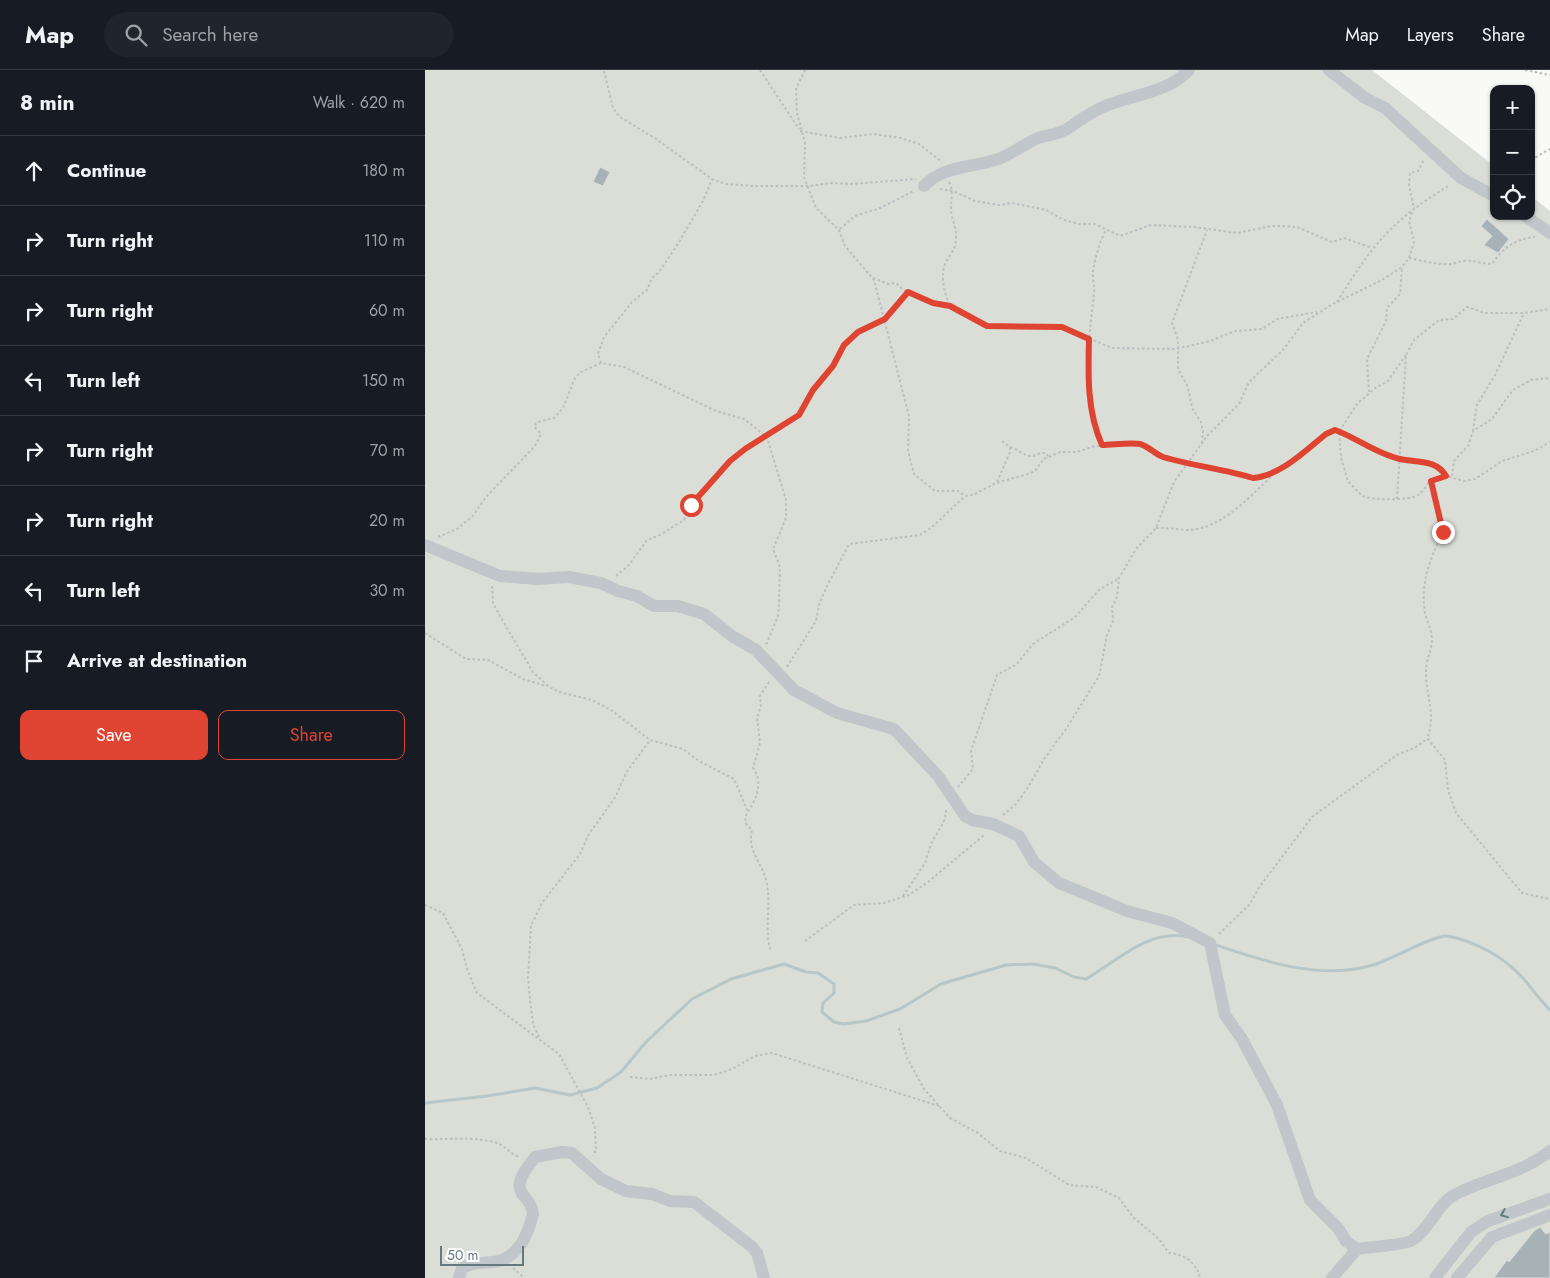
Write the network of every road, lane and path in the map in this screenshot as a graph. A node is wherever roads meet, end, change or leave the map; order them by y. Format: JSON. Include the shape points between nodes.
{"nodes":[{"id":1,"x":760,"y":70,"type":"edge"},
{"id":2,"x":805,"y":70,"type":"edge"},
{"id":3,"x":1189,"y":70,"type":"edge"},
{"id":4,"x":1329,"y":70,"type":"edge"},
{"id":5,"x":1525,"y":70,"type":"edge"},
{"id":6,"x":604,"y":72,"type":"dead end"},
{"id":7,"x":1550,"y":75,"type":"edge"},
{"id":8,"x":800,"y":131,"type":"junction"},
{"id":9,"x":1550,"y":149,"type":"edge"},
{"id":10,"x":1428,"y":150,"type":"junction"},
{"id":11,"x":1535,"y":158,"type":"edge"},
{"id":12,"x":1461,"y":178,"type":"junction"},
{"id":13,"x":712,"y":179,"type":"junction"},
{"id":14,"x":928,"y":182,"type":"junction"},
{"id":15,"x":810,"y":186,"type":"junction"},
{"id":16,"x":1490,"y":194,"type":"edge"},
{"id":17,"x":1414,"y":208,"type":"junction"},
{"id":18,"x":1529,"y":220,"type":"edge"},
{"id":19,"x":839,"y":230,"type":"junction"},
{"id":20,"x":1107,"y":230,"type":"junction"},
{"id":21,"x":1207,"y":230,"type":"junction"},
{"id":22,"x":1545,"y":235,"type":"edge"},
{"id":23,"x":1373,"y":248,"type":"junction"},
{"id":24,"x":1409,"y":258,"type":"junction"},
{"id":25,"x":1401,"y":267,"type":"junction"},
{"id":26,"x":873,"y":278,"type":"junction"},
{"id":27,"x":908,"y":292,"type":"junction"},
{"id":28,"x":1336,"y":303,"type":"junction"},
{"id":29,"x":1550,"y":309,"type":"edge"},
{"id":30,"x":1319,"y":312,"type":"junction"},
{"id":31,"x":1525,"y":313,"type":"junction"},
{"id":32,"x":885,"y":319,"type":"junction"},
{"id":33,"x":1089,"y":339,"type":"junction"},
{"id":34,"x":1176,"y":349,"type":"junction"},
{"id":35,"x":1406,"y":355,"type":"junction"},
{"id":36,"x":601,"y":364,"type":"junction"},
{"id":37,"x":1550,"y":378,"type":"edge"},
{"id":38,"x":1369,"y":392,"type":"junction"},
{"id":39,"x":1473,"y":431,"type":"junction"},
{"id":40,"x":1339,"y":432,"type":"junction"},
{"id":41,"x":767,"y":437,"type":"junction"},
{"id":42,"x":1001,"y":441,"type":"dead end"},
{"id":43,"x":1550,"y":442,"type":"edge"},
{"id":44,"x":1102,"y":445,"type":"junction"},
{"id":45,"x":1202,"y":446,"type":"junction"},
{"id":46,"x":1010,"y":447,"type":"junction"},
{"id":47,"x":1049,"y":458,"type":"junction"},
{"id":48,"x":1400,"y":459,"type":"junction"},
{"id":49,"x":1188,"y":464,"type":"junction"},
{"id":50,"x":1275,"y":472,"type":"junction"},
{"id":51,"x":1446,"y":476,"type":"junction"},
{"id":52,"x":1453,"y":476,"type":"junction"},
{"id":53,"x":1431,"y":481,"type":"junction"},
{"id":54,"x":996,"y":483,"type":"junction"},
{"id":55,"x":965,"y":496,"type":"junction"},
{"id":56,"x":1397,"y":498,"type":"junction"},
{"id":57,"x":1156,"y":528,"type":"junction"},
{"id":58,"x":429,"y":542,"type":"edge"},
{"id":59,"x":1119,"y":578,"type":"junction"},
{"id":60,"x":490,"y":582,"type":"dead end"},
{"id":61,"x":601,"y":583,"type":"junction"},
{"id":62,"x":425,"y":633,"type":"edge"},
{"id":63,"x":761,"y":656,"type":"junction"},
{"id":64,"x":1104,"y":659,"type":"dead end"},
{"id":65,"x":781,"y":676,"type":"junction"},
{"id":66,"x":548,"y":686,"type":"junction"},
{"id":67,"x":1427,"y":738,"type":"junction"},
{"id":68,"x":650,"y":740,"type":"junction"},
{"id":69,"x":952,"y":793,"type":"junction"},
{"id":70,"x":748,"y":812,"type":"junction"},
{"id":71,"x":903,"y":896,"type":"dead end"},
{"id":72,"x":1550,"y":899,"type":"edge"},
{"id":73,"x":425,"y":904,"type":"edge"},
{"id":74,"x":1210,"y":943,"type":"junction"},
{"id":75,"x":771,"y":949,"type":"dead end"},
{"id":76,"x":899,"y":1028,"type":"dead end"},
{"id":77,"x":539,"y":1037,"type":"junction"},
{"id":78,"x":630,"y":1077,"type":"dead end"},
{"id":79,"x":940,"y":1106,"type":"junction"},
{"id":80,"x":425,"y":1139,"type":"edge"},
{"id":81,"x":1550,"y":1151,"type":"edge"},
{"id":82,"x":535,"y":1157,"type":"junction"},
{"id":83,"x":587,"y":1168,"type":"junction"},
{"id":84,"x":1550,"y":1199,"type":"edge"},
{"id":85,"x":1550,"y":1215,"type":"edge"},
{"id":86,"x":1357,"y":1249,"type":"junction"},
{"id":87,"x":1459,"y":1277,"type":"edge"},
{"id":88,"x":459,"y":1278,"type":"edge"},
{"id":89,"x":764,"y":1278,"type":"edge"},
{"id":90,"x":1200,"y":1278,"type":"edge"},
{"id":91,"x":1332,"y":1278,"type":"edge"},
{"id":92,"x":1435,"y":1278,"type":"edge"}],
"edges":[{"from":1,"to":8,"type":"path"},
{"from":2,"to":8,"type":"path","via":[[796,89]]},
{"from":3,"to":14,"type":"street","via":[[1170,86],[1103,107],[1066,130],[1038,139],[999,159],[961,166]]},
{"from":4,"to":10,"type":"street","via":[[1365,98],[1385,108]]},
{"from":5,"to":7,"type":"path"},
{"from":6,"to":13,"type":"path","via":[[613,108],[620,117]]},
{"from":8,"to":15,"type":"path","via":[[805,143],[804,177]]},
{"from":9,"to":11,"type":"path"},
{"from":10,"to":12,"type":"street"},
{"from":10,"to":17,"type":"path","via":[[1418,171],[1410,173]]},
{"from":12,"to":16,"type":"street"},
{"from":12,"to":17,"type":"path"},
{"from":13,"to":15,"type":"path","via":[[754,186]]},
{"from":13,"to":36,"type":"path","via":[[703,201],[647,290],[604,336],[598,354]]},
{"from":14,"to":15,"type":"path"},
{"from":14,"to":19,"type":"path","via":[[887,205],[855,216]]},
{"from":14,"to":20,"type":"path","via":[[975,201],[999,205],[1012,203],[1046,210],[1064,220],[1095,224]]},
{"from":15,"to":19,"type":"path","via":[[816,208]]},
{"from":17,"to":23,"type":"path","via":[[1394,223]]},
{"from":17,"to":24,"type":"path","via":[[1409,222],[1414,242]]},
{"from":18,"to":22,"type":"street"},
{"from":19,"to":26,"type":"path","via":[[845,246]]},
{"from":20,"to":21,"type":"path","via":[[1120,236],[1151,225]]},
{"from":20,"to":33,"type":"path","via":[[1093,271]]},
{"from":21,"to":23,"type":"path","via":[[1237,233],[1271,226],[1297,227],[1331,242],[1344,238]]},
{"from":21,"to":34,"type":"path","via":[[1172,322],[1178,340]]},
{"from":22,"to":24,"type":"path","via":[[1504,248],[1492,264],[1462,260],[1452,264],[1424,263]]},
{"from":23,"to":28,"type":"path"},
{"from":24,"to":25,"type":"path"},
{"from":25,"to":28,"type":"path"},
{"from":25,"to":38,"type":"path","via":[[1400,294],[1387,308],[1386,321],[1367,359]]},
{"from":26,"to":27,"type":"path","via":[[888,284],[896,283]]},
{"from":26,"to":32,"type":"path"},
{"from":27,"to":32,"type":"path"},
{"from":27,"to":33,"type":"path","via":[[933,303],[950,306],[987,326],[1062,327]]},
{"from":28,"to":30,"type":"path"},
{"from":29,"to":31,"type":"path"},
{"from":30,"to":34,"type":"path","via":[[1277,319],[1262,329],[1235,331]]},
{"from":30,"to":45,"type":"path","via":[[1303,323],[1283,350],[1249,382],[1239,404],[1207,436]]},
{"from":31,"to":35,"type":"path","via":[[1485,313],[1467,307],[1453,319],[1439,320],[1414,340]]},
{"from":31,"to":39,"type":"path","via":[[1477,405]]},
{"from":32,"to":41,"type":"path","via":[[858,332],[844,345],[799,415]]},
{"from":32,"to":55,"type":"path","via":[[909,416],[908,451],[914,474],[935,491],[959,491]]},
{"from":33,"to":34,"type":"path","via":[[1112,348]]},
{"from":33,"to":44,"type":"path","via":[[1088,388]]},
{"from":34,"to":45,"type":"path","via":[[1178,369],[1188,387],[1192,408],[1203,431]]},
{"from":35,"to":38,"type":"path","via":[[1387,381]]},
{"from":35,"to":48,"type":"path"},
{"from":36,"to":41,"type":"path","via":[[624,367],[716,411],[744,419]]},
{"from":36,"to":58,"type":"path","via":[[581,372],[575,378],[563,408],[554,418],[534,426],[541,434],[539,441],[486,496],[473,516],[457,529]]},
{"from":37,"to":39,"type":"path","via":[[1531,380],[1513,390],[1493,420]]},
{"from":38,"to":40,"type":"path"},
{"from":39,"to":52,"type":"path","via":[[1468,446],[1454,461]]},
{"from":40,"to":48,"type":"path"},
{"from":40,"to":50,"type":"path","via":[[1335,430],[1326,434]]},
{"from":40,"to":56,"type":"path","via":[[1343,464],[1353,487],[1365,498]]},
{"from":41,"to":61,"type":"path","via":[[745,449],[716,474],[691,505],[684,520],[647,540],[629,565],[617,576]]},
{"from":41,"to":63,"type":"path","via":[[786,500],[786,518],[773,549],[780,567],[778,616]]},
{"from":42,"to":46,"type":"path"},
{"from":43,"to":52,"type":"path","via":[[1502,461],[1475,479],[1464,481]]},
{"from":44,"to":47,"type":"path","via":[[1077,452],[1060,452]]},
{"from":44,"to":49,"type":"path","via":[[1142,445],[1163,457]]},
{"from":45,"to":49,"type":"path"},
{"from":46,"to":47,"type":"path","via":[[1028,457],[1040,452]]},
{"from":46,"to":54,"type":"path"},
{"from":47,"to":54,"type":"path","via":[[1044,459],[1035,471]]},
{"from":48,"to":51,"type":"path","via":[[1430,464],[1441,469]]},
{"from":48,"to":56,"type":"path"},
{"from":49,"to":50,"type":"path","via":[[1253,478]]},
{"from":49,"to":57,"type":"path","via":[[1175,482]]},
{"from":50,"to":57,"type":"path","via":[[1243,503],[1214,523],[1188,530]]},
{"from":51,"to":52,"type":"path"},
{"from":51,"to":53,"type":"path"},
{"from":53,"to":56,"type":"path","via":[[1419,494]]},
{"from":53,"to":67,"type":"path","via":[[1443,532],[1428,562],[1423,589],[1432,639],[1425,670],[1431,706],[1431,731]]},
{"from":54,"to":55,"type":"path"},
{"from":55,"to":65,"type":"path","via":[[920,535],[849,544],[827,586],[812,629]]},
{"from":57,"to":59,"type":"path","via":[[1136,549]]},
{"from":58,"to":61,"type":"street","via":[[500,576],[569,577]]},
{"from":59,"to":64,"type":"path","via":[[1117,597],[1111,607],[1113,621],[1107,635]]},
{"from":59,"to":69,"type":"path","via":[[1099,590],[1075,617],[1033,644],[1017,664],[997,675],[971,751],[973,769]]},
{"from":60,"to":66,"type":"path","via":[[493,602],[501,618],[533,672]]},
{"from":61,"to":63,"type":"street","via":[[654,606],[678,606],[704,614],[732,636],[749,644]]},
{"from":62,"to":66,"type":"path","via":[[466,659],[488,660],[517,677]]},
{"from":63,"to":65,"type":"street"},
{"from":65,"to":69,"type":"street","via":[[795,690],[837,713],[895,729]]},
{"from":65,"to":70,"type":"path","via":[[769,682],[760,696],[757,718],[760,743],[753,768],[759,785]]},
{"from":66,"to":68,"type":"path","via":[[593,700]]},
{"from":67,"to":72,"type":"path","via":[[1445,760],[1448,790],[1456,813],[1523,893]]},
{"from":67,"to":74,"type":"path","via":[[1397,755],[1312,817],[1250,904]]},
{"from":68,"to":70,"type":"path","via":[[683,749],[734,779]]},
{"from":68,"to":77,"type":"path","via":[[626,773],[616,796],[589,834],[580,854],[542,903],[531,926],[529,993],[533,1024]]},
{"from":69,"to":71,"type":"path","via":[[945,819],[925,863]]},
{"from":69,"to":74,"type":"street","via":[[968,819],[993,824],[1019,836],[1034,862],[1059,882],[1127,911],[1171,923]]},
{"from":70,"to":75,"type":"path","via":[[745,817],[752,830],[750,846],[767,882],[770,906],[767,934]]},
{"from":73,"to":77,"type":"path","via":[[443,913],[462,949],[477,993],[512,1021]]},
{"from":74,"to":86,"type":"street","via":[[1225,1014],[1277,1105],[1310,1200]]},
{"from":76,"to":79,"type":"path","via":[[907,1058],[924,1088]]},
{"from":77,"to":83,"type":"path","via":[[559,1054],[588,1107],[595,1128],[596,1150]]},
{"from":78,"to":79,"type":"path","via":[[714,1075],[755,1056],[772,1053]]},
{"from":79,"to":90,"type":"path","via":[[950,1118],[978,1133],[1000,1151],[1027,1158],[1069,1185],[1096,1187],[1119,1198],[1169,1253],[1181,1254],[1190,1260]]},
{"from":80,"to":82,"type":"path","via":[[480,1140],[499,1144],[513,1156]]},
{"from":81,"to":86,"type":"street","via":[[1519,1171],[1455,1194],[1410,1242]]},
{"from":82,"to":83,"type":"street","via":[[572,1153]]},
{"from":82,"to":88,"type":"street","via":[[518,1185],[533,1214],[516,1252],[509,1258],[493,1262],[475,1261],[462,1268]]},
{"from":83,"to":89,"type":"street","via":[[626,1191],[652,1194],[669,1202],[694,1202],[751,1246],[757,1253]]},
{"from":84,"to":92,"type":"street","one_way":true,"via":[[1488,1221],[1471,1232]]},
{"from":85,"to":87,"type":"street","via":[[1492,1237]]},
{"from":86,"to":91,"type":"street"}]}
